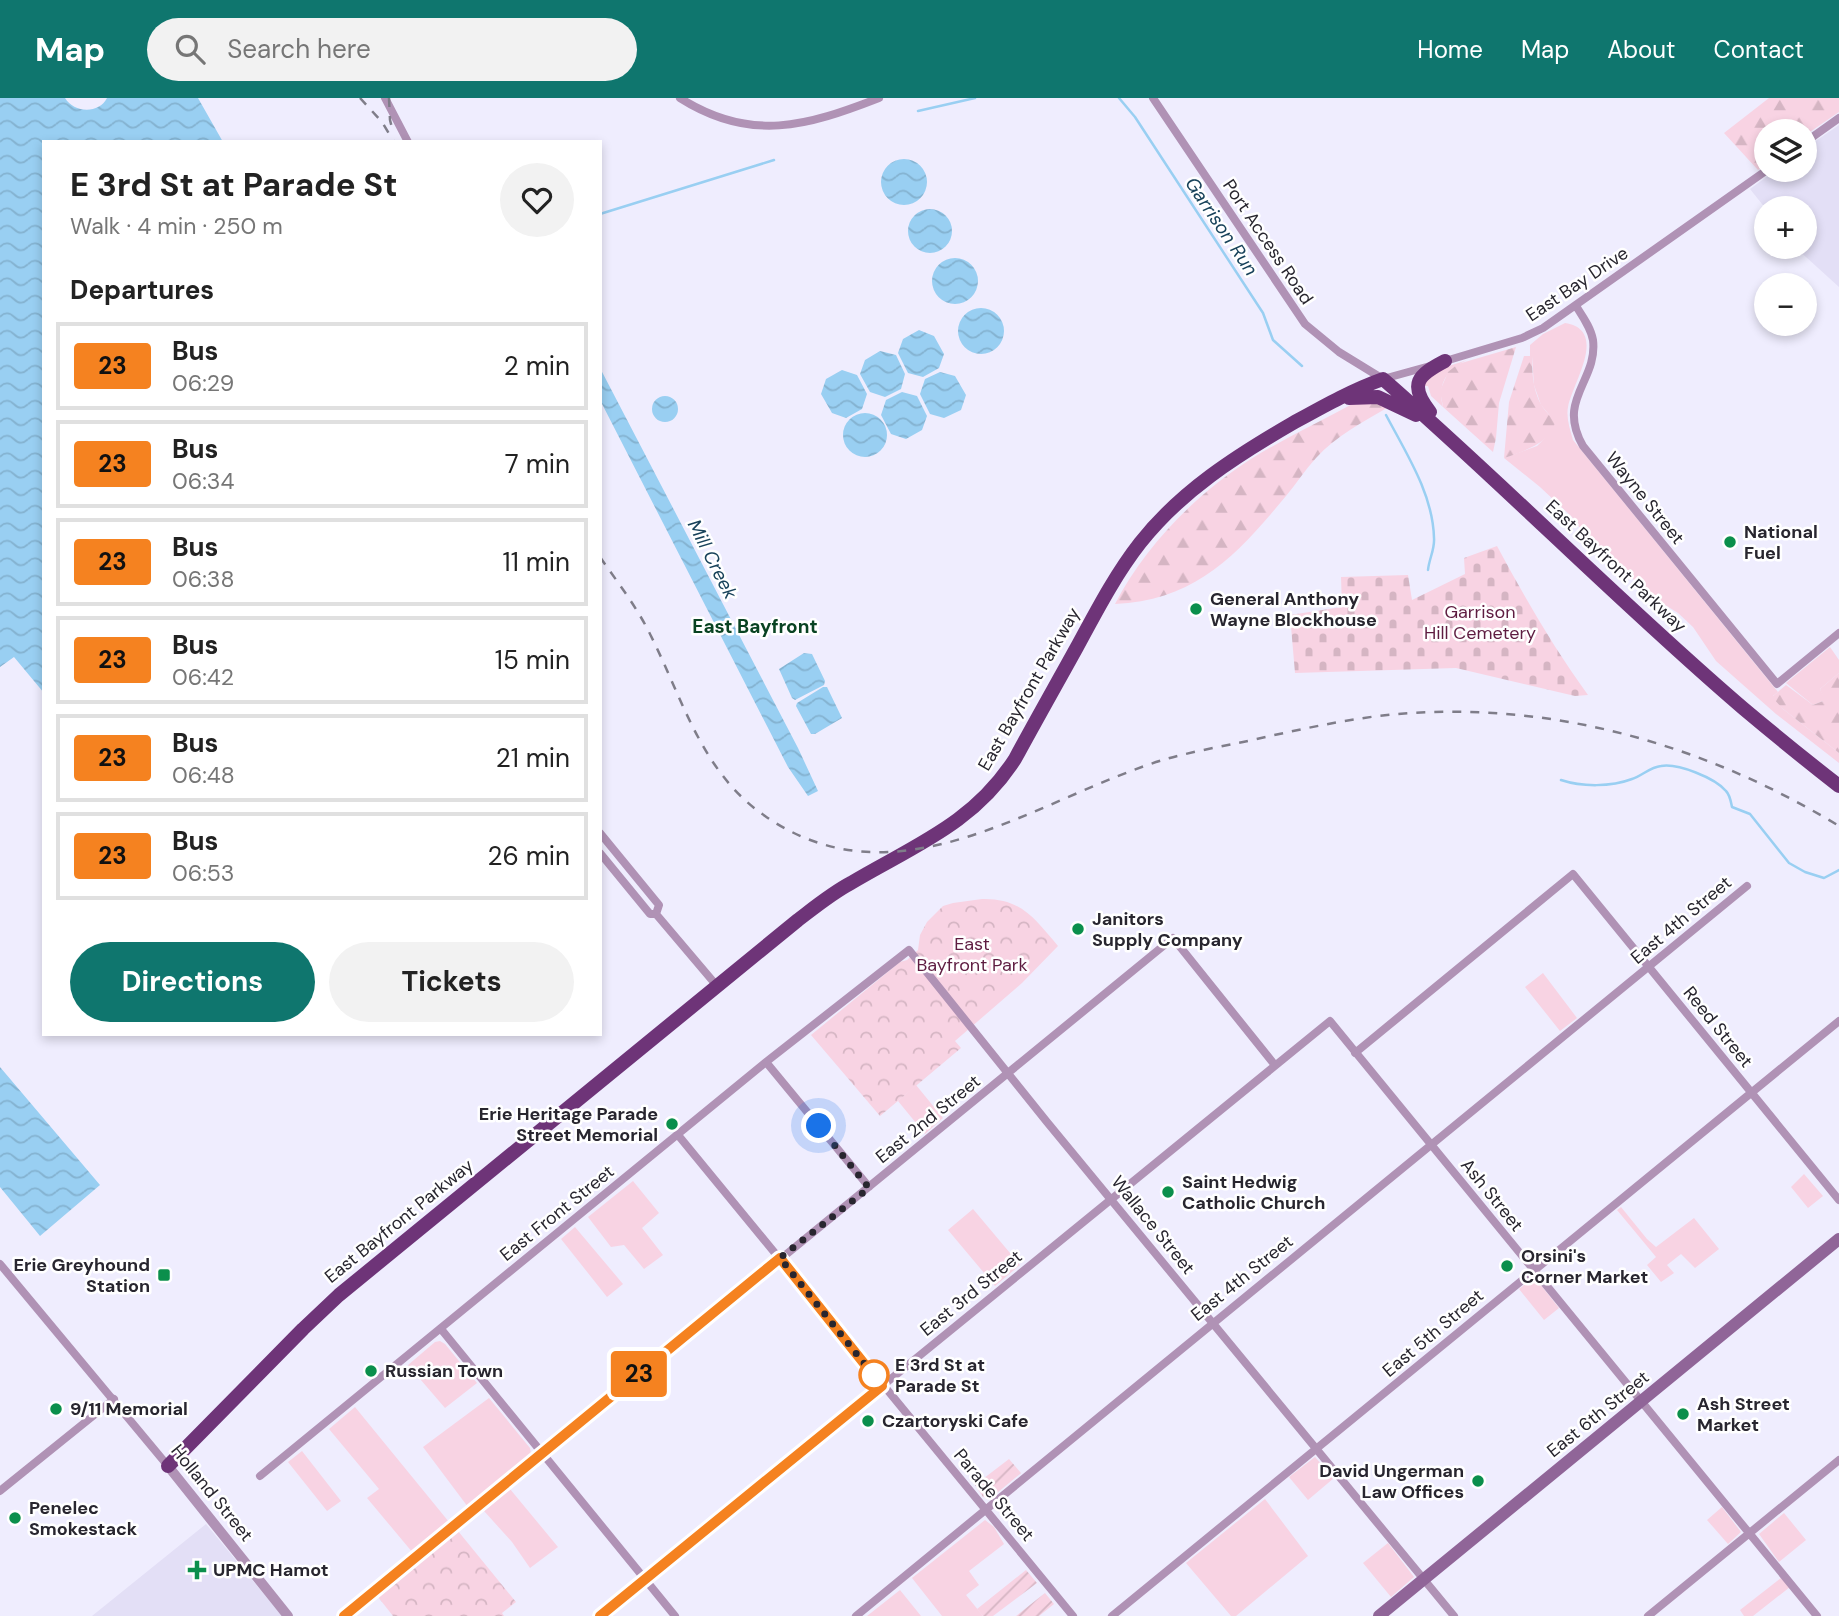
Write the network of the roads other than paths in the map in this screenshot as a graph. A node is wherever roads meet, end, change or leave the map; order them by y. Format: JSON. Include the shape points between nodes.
{"nodes":[{"id":1,"x":386,"y":98,"type":"edge"},
{"id":2,"x":680,"y":98,"type":"edge"},
{"id":3,"x":879,"y":98,"type":"edge"},
{"id":4,"x":1153,"y":98,"type":"edge"},
{"id":5,"x":1839,"y":120,"type":"edge"},
{"id":6,"x":1817,"y":134,"type":"edge"},
{"id":7,"x":407,"y":140,"type":"edge"},
{"id":8,"x":1754,"y":179,"type":"edge"},
{"id":9,"x":1576,"y":306,"type":"junction"},
{"id":10,"x":1446,"y":361,"type":"junction"},
{"id":11,"x":1383,"y":379,"type":"junction"},
{"id":12,"x":1331,"y":402,"type":"junction"},
{"id":13,"x":1445,"y":433,"type":"junction"},
{"id":14,"x":1839,"y":633,"type":"edge"},
{"id":15,"x":1839,"y":786,"type":"edge"},
{"id":16,"x":602,"y":835,"type":"edge"},
{"id":17,"x":602,"y":855,"type":"edge"},
{"id":18,"x":1747,"y":886,"type":"dead end"},
{"id":19,"x":656,"y":914,"type":"junction"},
{"id":20,"x":909,"y":950,"type":"joint"},
{"id":21,"x":1648,"y":967,"type":"junction"},
{"id":22,"x":718,"y":986,"type":"junction"},
{"id":23,"x":1329,"y":1021,"type":"joint"},
{"id":24,"x":1839,"y":1021,"type":"edge"},
{"id":25,"x":1355,"y":1053,"type":"junction"},
{"id":26,"x":766,"y":1062,"type":"junction"},
{"id":27,"x":1274,"y":1064,"type":"junction"},
{"id":28,"x":1009,"y":1073,"type":"junction"},
{"id":29,"x":1752,"y":1093,"type":"junction"},
{"id":30,"x":678,"y":1135,"type":"junction"},
{"id":31,"x":1431,"y":1144,"type":"junction"},
{"id":32,"x":869,"y":1188,"type":"junction"},
{"id":33,"x":1111,"y":1198,"type":"junction"},
{"id":34,"x":1839,"y":1200,"type":"edge"},
{"id":35,"x":1839,"y":1239,"type":"edge"},
{"id":36,"x":780,"y":1258,"type":"junction"},
{"id":37,"x":0,"y":1264,"type":"edge"},
{"id":38,"x":1533,"y":1270,"type":"junction"},
{"id":39,"x":1213,"y":1323,"type":"junction"},
{"id":40,"x":440,"y":1329,"type":"junction"},
{"id":41,"x":882,"y":1386,"type":"junction"},
{"id":42,"x":114,"y":1399,"type":"junction"},
{"id":43,"x":1641,"y":1401,"type":"junction"},
{"id":44,"x":1316,"y":1449,"type":"junction"},
{"id":45,"x":543,"y":1453,"type":"junction"},
{"id":46,"x":1839,"y":1460,"type":"edge"},
{"id":47,"x":169,"y":1466,"type":"junction"},
{"id":48,"x":260,"y":1476,"type":"dead end"},
{"id":49,"x":0,"y":1491,"type":"edge"},
{"id":50,"x":986,"y":1510,"type":"junction"},
{"id":51,"x":1749,"y":1534,"type":"junction"},
{"id":52,"x":645,"y":1579,"type":"junction"},
{"id":53,"x":1424,"y":1579,"type":"junction"},
{"id":54,"x":288,"y":1616,"type":"edge"},
{"id":55,"x":344,"y":1616,"type":"edge"},
{"id":56,"x":600,"y":1616,"type":"edge"},
{"id":57,"x":675,"y":1616,"type":"edge"},
{"id":58,"x":856,"y":1616,"type":"edge"},
{"id":59,"x":1073,"y":1616,"type":"edge"},
{"id":60,"x":1112,"y":1616,"type":"edge"},
{"id":61,"x":1379,"y":1616,"type":"edge"},
{"id":62,"x":1454,"y":1616,"type":"edge"},
{"id":63,"x":1648,"y":1616,"type":"edge"},
{"id":64,"x":1817,"y":1616,"type":"edge"}],
"edges":[{"from":1,"to":7,"type":"street"},
{"from":2,"to":3,"type":"street","via":[[722,118],[776,126],[822,119]]},
{"from":4,"to":11,"type":"street","name":"Port Access Road","via":[[1299,317],[1328,344]]},
{"from":5,"to":6,"type":"street"},
{"from":8,"to":9,"type":"street","name":"East Bay Drive"},
{"from":9,"to":10,"type":"street","name":"East Bay Drive","via":[[1530,335]]},
{"from":9,"to":14,"type":"street","name":"Wayne Street","via":[[1591,332],[1593,347],[1575,404],[1577,435],[1653,534],[1777,684]]},
{"from":10,"to":11,"type":"street","name":"East Bay Drive"},
{"from":10,"to":13,"type":"highway","via":[[1423,373],[1418,386],[1420,399]]},
{"from":11,"to":12,"type":"highway","name":"East Bayfront Parkway"},
{"from":11,"to":13,"type":"highway","name":"East Bayfront Parkway"},
{"from":12,"to":13,"type":"highway","via":[[1378,397]]},
{"from":12,"to":22,"type":"highway","name":"East Bayfront Parkway","via":[[1223,466],[1156,524],[1109,589],[1015,759],[978,805],[933,838],[829,897]]},
{"from":13,"to":15,"type":"highway","name":"East Bayfront Parkway","via":[[1713,681]]},
{"from":16,"to":19,"type":"street","via":[[659,905]]},
{"from":17,"to":19,"type":"street","via":[[650,914]]},
{"from":18,"to":21,"type":"street","name":"East 4th Street"},
{"from":19,"to":22,"type":"street"},
{"from":20,"to":26,"type":"street","name":"East Front Street"},
{"from":20,"to":28,"type":"street","name":"Wallace Street"},
{"from":21,"to":25,"type":"street","name":"Reed Street","via":[[1573,874]]},
{"from":21,"to":29,"type":"street","name":"Reed Street"},
{"from":21,"to":31,"type":"street","name":"East 4th Street"},
{"from":22,"to":47,"type":"highway","name":"East Bayfront Parkway","via":[[340,1295]]},
{"from":23,"to":25,"type":"street","name":"Ash Street"},
{"from":23,"to":27,"type":"street","name":"East 3rd Street"},
{"from":24,"to":29,"type":"street","name":"East 5th Street"},
{"from":25,"to":31,"type":"street","name":"Ash Street"},
{"from":26,"to":30,"type":"street","name":"East Front Street"},
{"from":26,"to":32,"type":"street"},
{"from":27,"to":28,"type":"street","name":"East 2nd Street","via":[[1173,938]]},
{"from":27,"to":33,"type":"street","name":"East 3rd Street"},
{"from":28,"to":32,"type":"street","name":"East 2nd Street"},
{"from":28,"to":33,"type":"street","name":"Wallace Street"},
{"from":29,"to":34,"type":"street","name":"Reed Street"},
{"from":29,"to":38,"type":"street","name":"East 5th Street"},
{"from":30,"to":36,"type":"street","name":"Parade Street"},
{"from":30,"to":40,"type":"street","name":"East Front Street"},
{"from":31,"to":38,"type":"street","name":"Ash Street"},
{"from":31,"to":39,"type":"street","name":"East 4th Street"},
{"from":32,"to":36,"type":"street","name":"East 2nd Street"},
{"from":33,"to":39,"type":"street","name":"Wallace Street"},
{"from":33,"to":41,"type":"street","name":"East 3rd Street"},
{"from":35,"to":43,"type":"main road","name":"East 6th Street"},
{"from":36,"to":41,"type":"street","name":"Parade Street"},
{"from":36,"to":45,"type":"street","name":"East 2nd Street"},
{"from":37,"to":42,"type":"street","name":"Holland Street"},
{"from":38,"to":43,"type":"street","name":"Ash Street"},
{"from":38,"to":44,"type":"street","name":"East 5th Street"},
{"from":39,"to":44,"type":"street","name":"Wallace Street"},
{"from":39,"to":50,"type":"street","name":"East 4th Street"},
{"from":40,"to":45,"type":"street"},
{"from":40,"to":48,"type":"street","name":"East Front Street"},
{"from":41,"to":50,"type":"street","name":"Parade Street"},
{"from":41,"to":52,"type":"street","name":"East 3rd Street"},
{"from":42,"to":47,"type":"street","name":"Holland Street"},
{"from":42,"to":49,"type":"street"},
{"from":43,"to":51,"type":"street","name":"Ash Street"},
{"from":43,"to":53,"type":"main road","name":"East 6th Street"},
{"from":44,"to":53,"type":"street","name":"Wallace Street"},
{"from":44,"to":60,"type":"street","name":"East 5th Street"},
{"from":45,"to":52,"type":"street"},
{"from":45,"to":55,"type":"street","name":"East 2nd Street"},
{"from":46,"to":51,"type":"street"},
{"from":47,"to":54,"type":"street","name":"Holland Street"},
{"from":50,"to":58,"type":"street","name":"East 4th Street"},
{"from":50,"to":59,"type":"street","name":"Parade Street"},
{"from":51,"to":63,"type":"street"},
{"from":51,"to":64,"type":"street","name":"Ash Street"},
{"from":52,"to":56,"type":"street","name":"East 3rd Street"},
{"from":52,"to":57,"type":"street"},
{"from":53,"to":61,"type":"main road","name":"East 6th Street"},
{"from":53,"to":62,"type":"street","name":"Wallace Street"}]}
